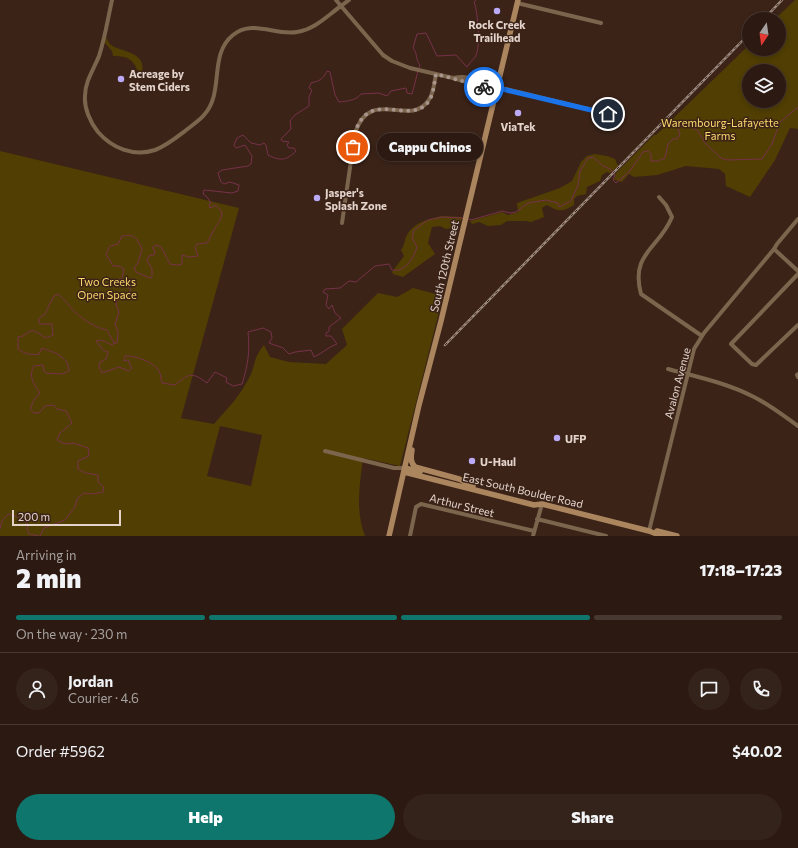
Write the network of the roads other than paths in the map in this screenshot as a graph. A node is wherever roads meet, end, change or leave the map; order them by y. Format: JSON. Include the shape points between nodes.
{"nodes":[{"id":1,"x":112,"y":0,"type":"edge"},
{"id":2,"x":336,"y":0,"type":"edge"},
{"id":3,"x":348,"y":0,"type":"edge"},
{"id":4,"x":518,"y":1,"type":"edge"},
{"id":5,"x":341,"y":6,"type":"junction"},
{"id":6,"x":601,"y":23,"type":"dead end"},
{"id":7,"x":436,"y":74,"type":"junction"},
{"id":8,"x":452,"y":78,"type":"junction"},
{"id":9,"x":498,"y":88,"type":"junction"},
{"id":10,"x":608,"y":114,"type":"dead end"},
{"id":11,"x":659,"y":197,"type":"dead end"},
{"id":12,"x":798,"y":219,"type":"edge"},
{"id":13,"x":342,"y":223,"type":"dead end"},
{"id":14,"x":774,"y":249,"type":"junction"},
{"id":15,"x":798,"y":273,"type":"edge"},
{"id":16,"x":798,"y":324,"type":"edge"},
{"id":17,"x":702,"y":336,"type":"junction"},
{"id":18,"x":668,"y":369,"type":"dead end"},
{"id":19,"x":687,"y":374,"type":"junction"},
{"id":20,"x":419,"y":405,"type":"junction"},
{"id":21,"x":798,"y":426,"type":"edge"},
{"id":22,"x":326,"y":451,"type":"dead end"},
{"id":23,"x":404,"y":470,"type":"junction"},
{"id":24,"x":473,"y":486,"type":"junction"},
{"id":25,"x":542,"y":504,"type":"junction"},
{"id":26,"x":537,"y":519,"type":"junction"},
{"id":27,"x":649,"y":531,"type":"junction"},
{"id":28,"x":533,"y":534,"type":"edge"},
{"id":29,"x":389,"y":536,"type":"edge"},
{"id":30,"x":410,"y":536,"type":"edge"},
{"id":31,"x":606,"y":536,"type":"edge"},
{"id":32,"x":662,"y":536,"type":"edge"},
{"id":33,"x":677,"y":536,"type":"edge"}],
"edges":[{"from":1,"to":5,"type":"street","via":[[99,55],[86,88],[85,104],[92,124],[104,138],[117,148],[138,153],[155,150],[172,141],[212,106],[220,55],[232,36],[244,29],[253,28],[286,33],[302,31],[311,28]]},
{"from":2,"to":5,"type":"street"},
{"from":3,"to":5,"type":"street"},
{"from":4,"to":6,"type":"street"},
{"from":4,"to":9,"type":"main road","name":"South 120th Street"},
{"from":5,"to":7,"type":"street","via":[[383,55],[410,68]]},
{"from":7,"to":8,"type":"street"},
{"from":7,"to":13,"type":"street","via":[[432,95],[422,107],[412,111],[378,109],[367,114],[359,122],[355,133]]},
{"from":8,"to":9,"type":"street"},
{"from":8,"to":9,"type":"street","via":[[472,77],[485,80]]},
{"from":9,"to":10,"type":"street"},
{"from":9,"to":20,"type":"main road","name":"South 120th Street"},
{"from":11,"to":17,"type":"street","via":[[672,217],[639,268],[641,294]]},
{"from":12,"to":14,"type":"street","name":"Avalon Avenue"},
{"from":14,"to":15,"type":"street"},
{"from":14,"to":17,"type":"street","name":"Avalon Avenue"},
{"from":15,"to":16,"type":"street","via":[[731,344],[756,365]]},
{"from":17,"to":19,"type":"street","name":"Avalon Avenue","via":[[694,349]]},
{"from":18,"to":19,"type":"street"},
{"from":19,"to":21,"type":"street","via":[[714,380],[754,397]]},
{"from":19,"to":27,"type":"street","name":"Avalon Avenue"},
{"from":20,"to":23,"type":"main road","name":"South 120th Street"},
{"from":20,"to":24,"type":"main road","name":"East South Boulder Road","via":[[412,464],[419,469],[459,479]]},
{"from":22,"to":23,"type":"street","name":"East South Boulder Road"},
{"from":23,"to":24,"type":"main road","name":"East South Boulder Road"},
{"from":23,"to":25,"type":"main road","name":"East South Boulder Road","via":[[534,505]]},
{"from":23,"to":29,"type":"main road","name":"South 120th Street"},
{"from":24,"to":25,"type":"main road"},
{"from":25,"to":26,"type":"street"},
{"from":25,"to":27,"type":"main road","name":"East South Boulder Road"},
{"from":26,"to":28,"type":"street"},
{"from":26,"to":31,"type":"street"},
{"from":27,"to":32,"type":"main road","name":"East South Boulder Road"},
{"from":27,"to":33,"type":"main road","name":"East South Boulder Road"},
{"from":28,"to":30,"type":"street","name":"Arthur Street","via":[[421,504],[416,507]]}]}
